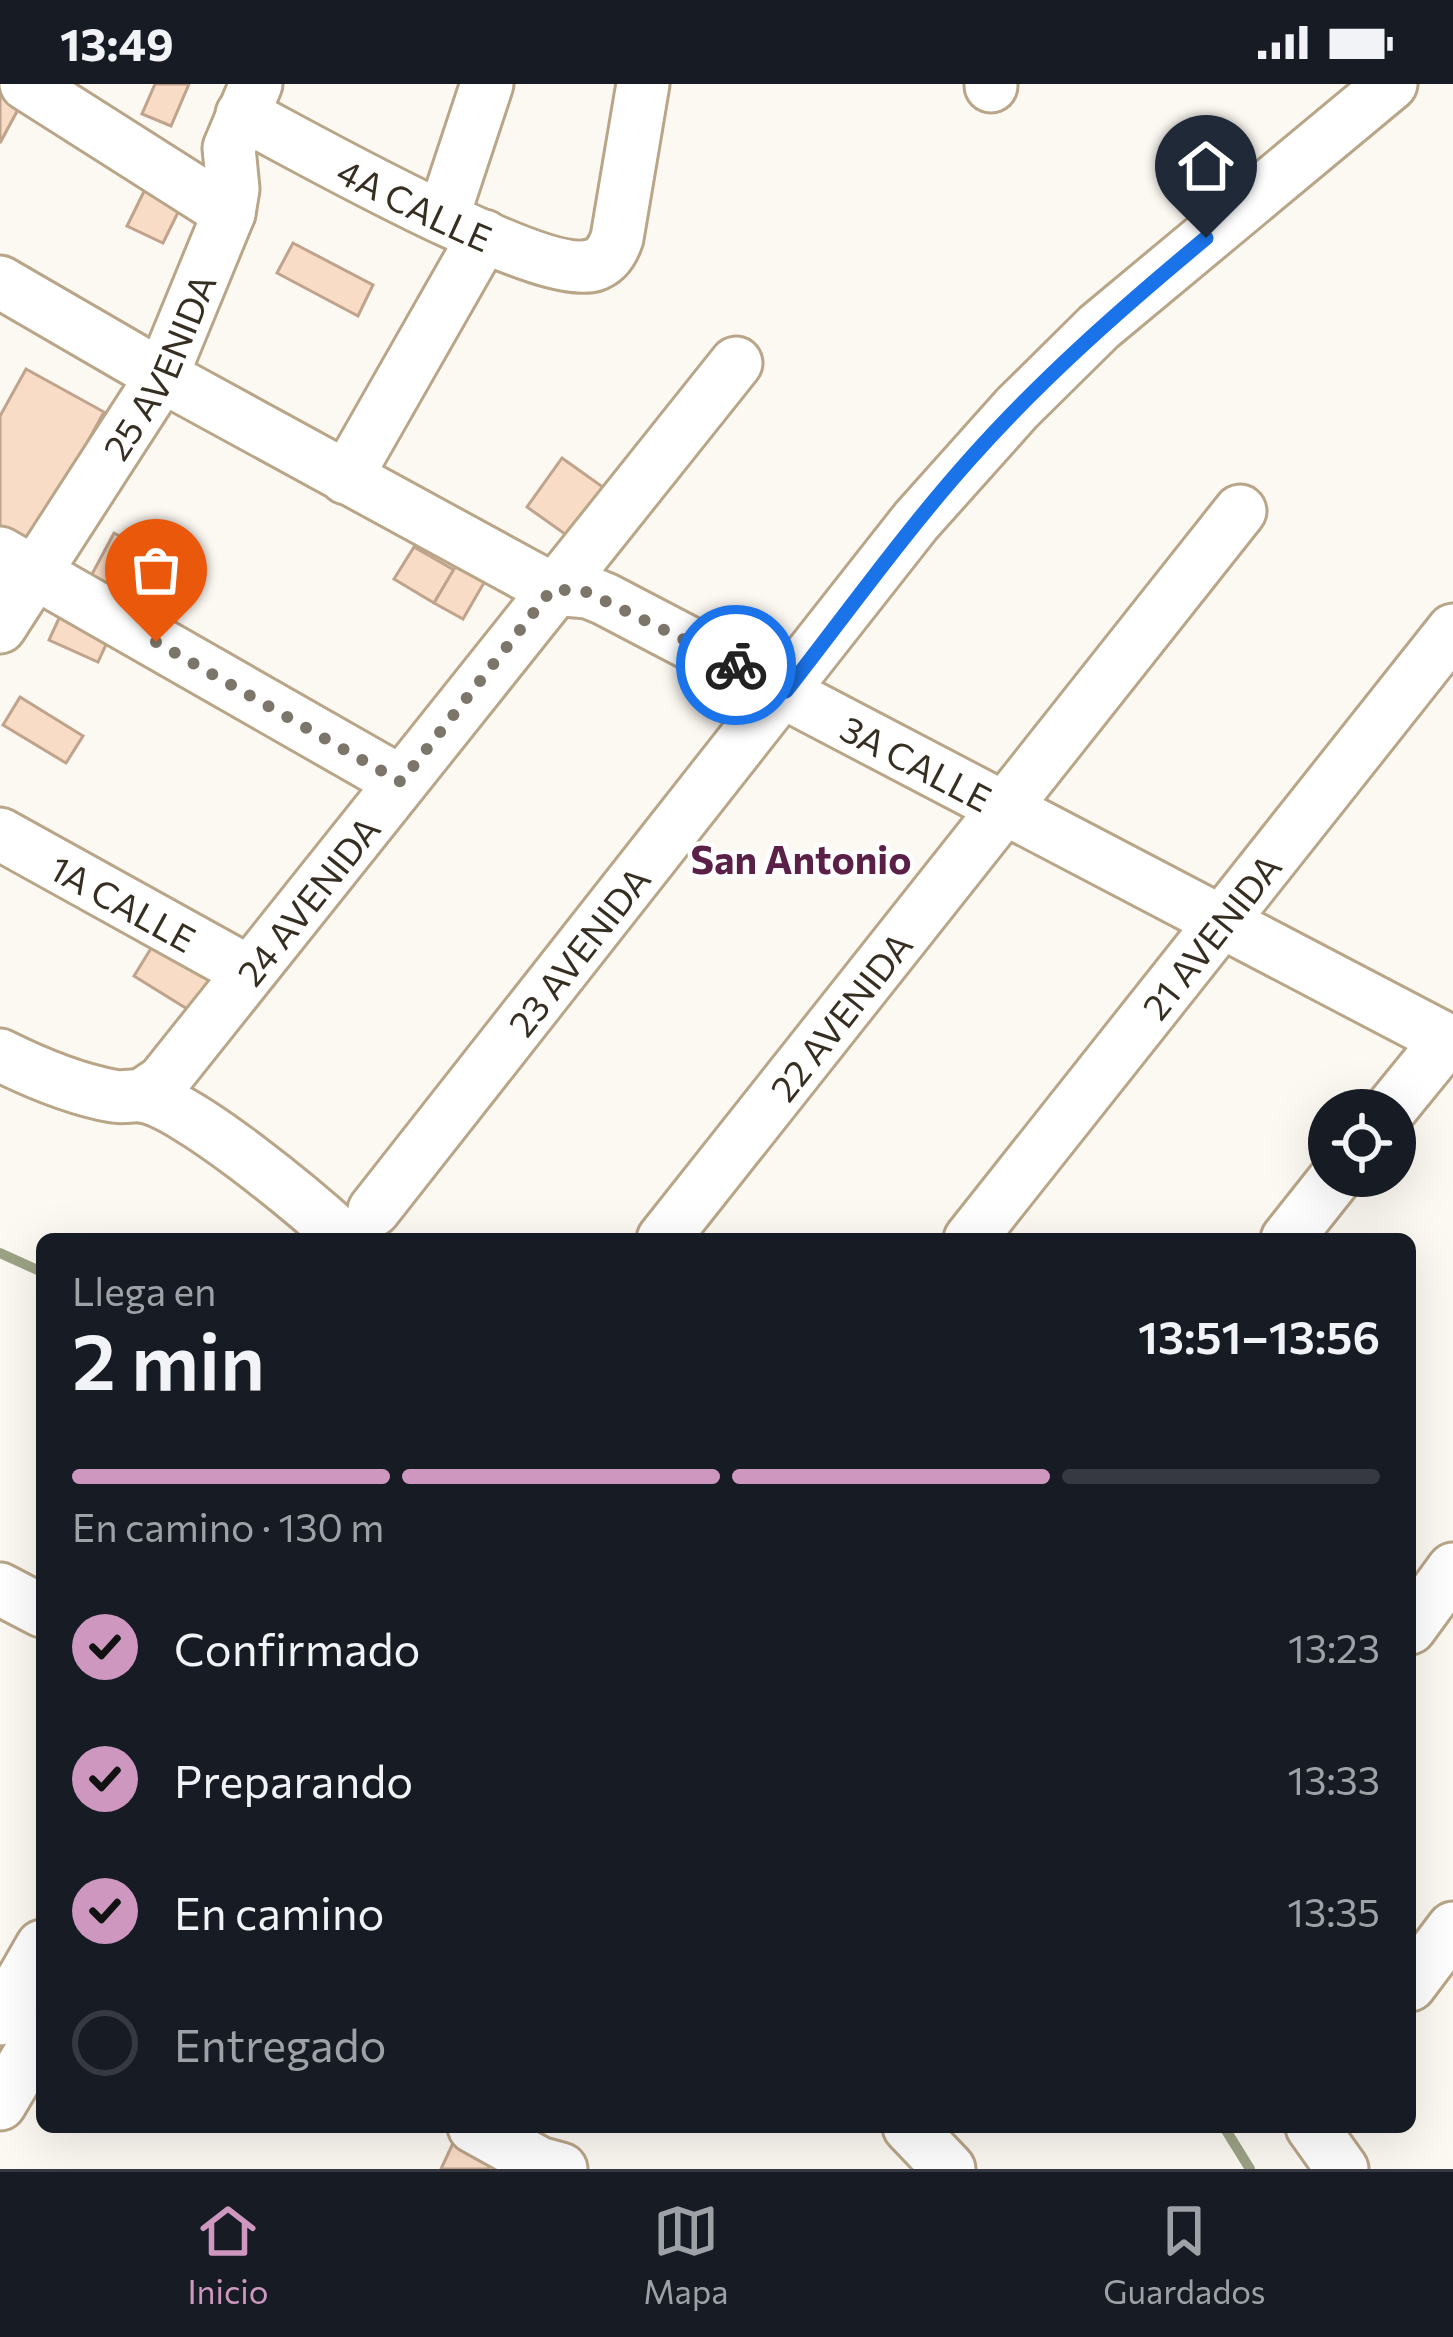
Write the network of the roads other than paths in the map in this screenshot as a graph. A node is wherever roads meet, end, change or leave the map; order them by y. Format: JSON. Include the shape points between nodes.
{"nodes":[{"id":1,"x":26,"y":84,"type":"edge"},
{"id":2,"x":56,"y":84,"type":"edge"},
{"id":3,"x":487,"y":84,"type":"edge"},
{"id":4,"x":643,"y":84,"type":"edge"},
{"id":5,"x":1391,"y":84,"type":"edge"},
{"id":6,"x":249,"y":99,"type":"edge"},
{"id":7,"x":230,"y":196,"type":"junction"},
{"id":8,"x":464,"y":226,"type":"junction"},
{"id":9,"x":0,"y":282,"type":"edge"},
{"id":10,"x":736,"y":363,"type":"dead end"},
{"id":11,"x":162,"y":376,"type":"junction"},
{"id":12,"x":346,"y":478,"type":"junction"},
{"id":13,"x":1240,"y":511,"type":"dead end"},
{"id":14,"x":17,"y":563,"type":"edge"},
{"id":15,"x":552,"y":589,"type":"junction"},
{"id":16,"x":0,"y":627,"type":"edge"},
{"id":17,"x":1453,"y":630,"type":"edge"},
{"id":18,"x":786,"y":691,"type":"junction"},
{"id":19,"x":401,"y":782,"type":"junction"},
{"id":20,"x":1007,"y":808,"type":"junction"},
{"id":21,"x":0,"y":834,"type":"edge"},
{"id":22,"x":1223,"y":920,"type":"junction"},
{"id":23,"x":249,"y":972,"type":"junction"},
{"id":24,"x":1450,"y":1041,"type":"edge"},
{"id":25,"x":0,"y":1055,"type":"edge"},
{"id":26,"x":1408,"y":1089,"type":"edge"},
{"id":27,"x":141,"y":1096,"type":"junction"},
{"id":28,"x":1320,"y":1197,"type":"edge"},
{"id":29,"x":360,"y":1224,"type":"edge"},
{"id":30,"x":668,"y":1233,"type":"edge"},
{"id":31,"x":975,"y":1233,"type":"edge"},
{"id":32,"x":1292,"y":1233,"type":"edge"},
{"id":33,"x":1453,"y":1569,"type":"edge"},
{"id":34,"x":0,"y":1589,"type":"edge"},
{"id":35,"x":36,"y":1607,"type":"edge"},
{"id":36,"x":1416,"y":1620,"type":"edge"},
{"id":37,"x":1453,"y":1928,"type":"edge"},
{"id":38,"x":36,"y":1956,"type":"edge"},
{"id":39,"x":1416,"y":1977,"type":"edge"},
{"id":40,"x":0,"y":2019,"type":"edge"},
{"id":41,"x":36,"y":2043,"type":"edge"},
{"id":42,"x":0,"y":2104,"type":"edge"},
{"id":43,"x":485,"y":2133,"type":"edge"},
{"id":44,"x":915,"y":2133,"type":"edge"},
{"id":45,"x":1316,"y":2133,"type":"edge"},
{"id":46,"x":545,"y":2167,"type":"edge"},
{"id":47,"x":949,"y":2169,"type":"edge"},
{"id":48,"x":1342,"y":2169,"type":"edge"}],
"edges":[{"from":1,"to":7,"type":"street"},
{"from":2,"to":7,"type":"street"},
{"from":3,"to":8,"type":"street"},
{"from":4,"to":8,"type":"street","name":"4A CALLE","via":[[608,256],[558,263]]},
{"from":5,"to":18,"type":"street","name":"23 AVENIDA","via":[[1100,327],[1017,409],[916,521]]},
{"from":6,"to":7,"type":"street","name":"25 AVENIDA","via":[[229,148]]},
{"from":6,"to":8,"type":"street","name":"4A CALLE"},
{"from":7,"to":11,"type":"street","name":"25 AVENIDA"},
{"from":8,"to":12,"type":"street"},
{"from":9,"to":11,"type":"street","name":"3A CALLE"},
{"from":10,"to":15,"type":"street","name":"24 AVENIDA"},
{"from":11,"to":12,"type":"street","name":"3A CALLE"},
{"from":11,"to":14,"type":"street","name":"25 AVENIDA"},
{"from":12,"to":15,"type":"street","name":"3A CALLE"},
{"from":13,"to":20,"type":"street","name":"22 AVENIDA"},
{"from":14,"to":16,"type":"street","name":"25 AVENIDA"},
{"from":14,"to":19,"type":"street"},
{"from":15,"to":18,"type":"street","name":"3A CALLE","via":[[605,599]]},
{"from":15,"to":19,"type":"street","name":"24 AVENIDA"},
{"from":17,"to":22,"type":"street","name":"21 AVENIDA"},
{"from":18,"to":20,"type":"street","name":"3A CALLE"},
{"from":18,"to":29,"type":"street","name":"23 AVENIDA"},
{"from":19,"to":23,"type":"street","name":"24 AVENIDA"},
{"from":20,"to":22,"type":"street","name":"3A CALLE"},
{"from":20,"to":30,"type":"street","name":"22 AVENIDA"},
{"from":21,"to":23,"type":"street","name":"1A CALLE"},
{"from":22,"to":24,"type":"street","name":"3A CALLE"},
{"from":22,"to":31,"type":"street","name":"21 AVENIDA"},
{"from":23,"to":27,"type":"street","name":"24 AVENIDA","via":[[163,1081]]},
{"from":24,"to":26,"type":"street"},
{"from":25,"to":27,"type":"street","via":[[84,1088]]},
{"from":27,"to":29,"type":"street"},
{"from":28,"to":32,"type":"street"},
{"from":33,"to":36,"type":"street"},
{"from":34,"to":35,"type":"street"},
{"from":37,"to":39,"type":"street"},
{"from":38,"to":40,"type":"street"},
{"from":41,"to":42,"type":"street"},
{"from":43,"to":46,"type":"street"},
{"from":44,"to":47,"type":"street"},
{"from":45,"to":48,"type":"street"}]}
